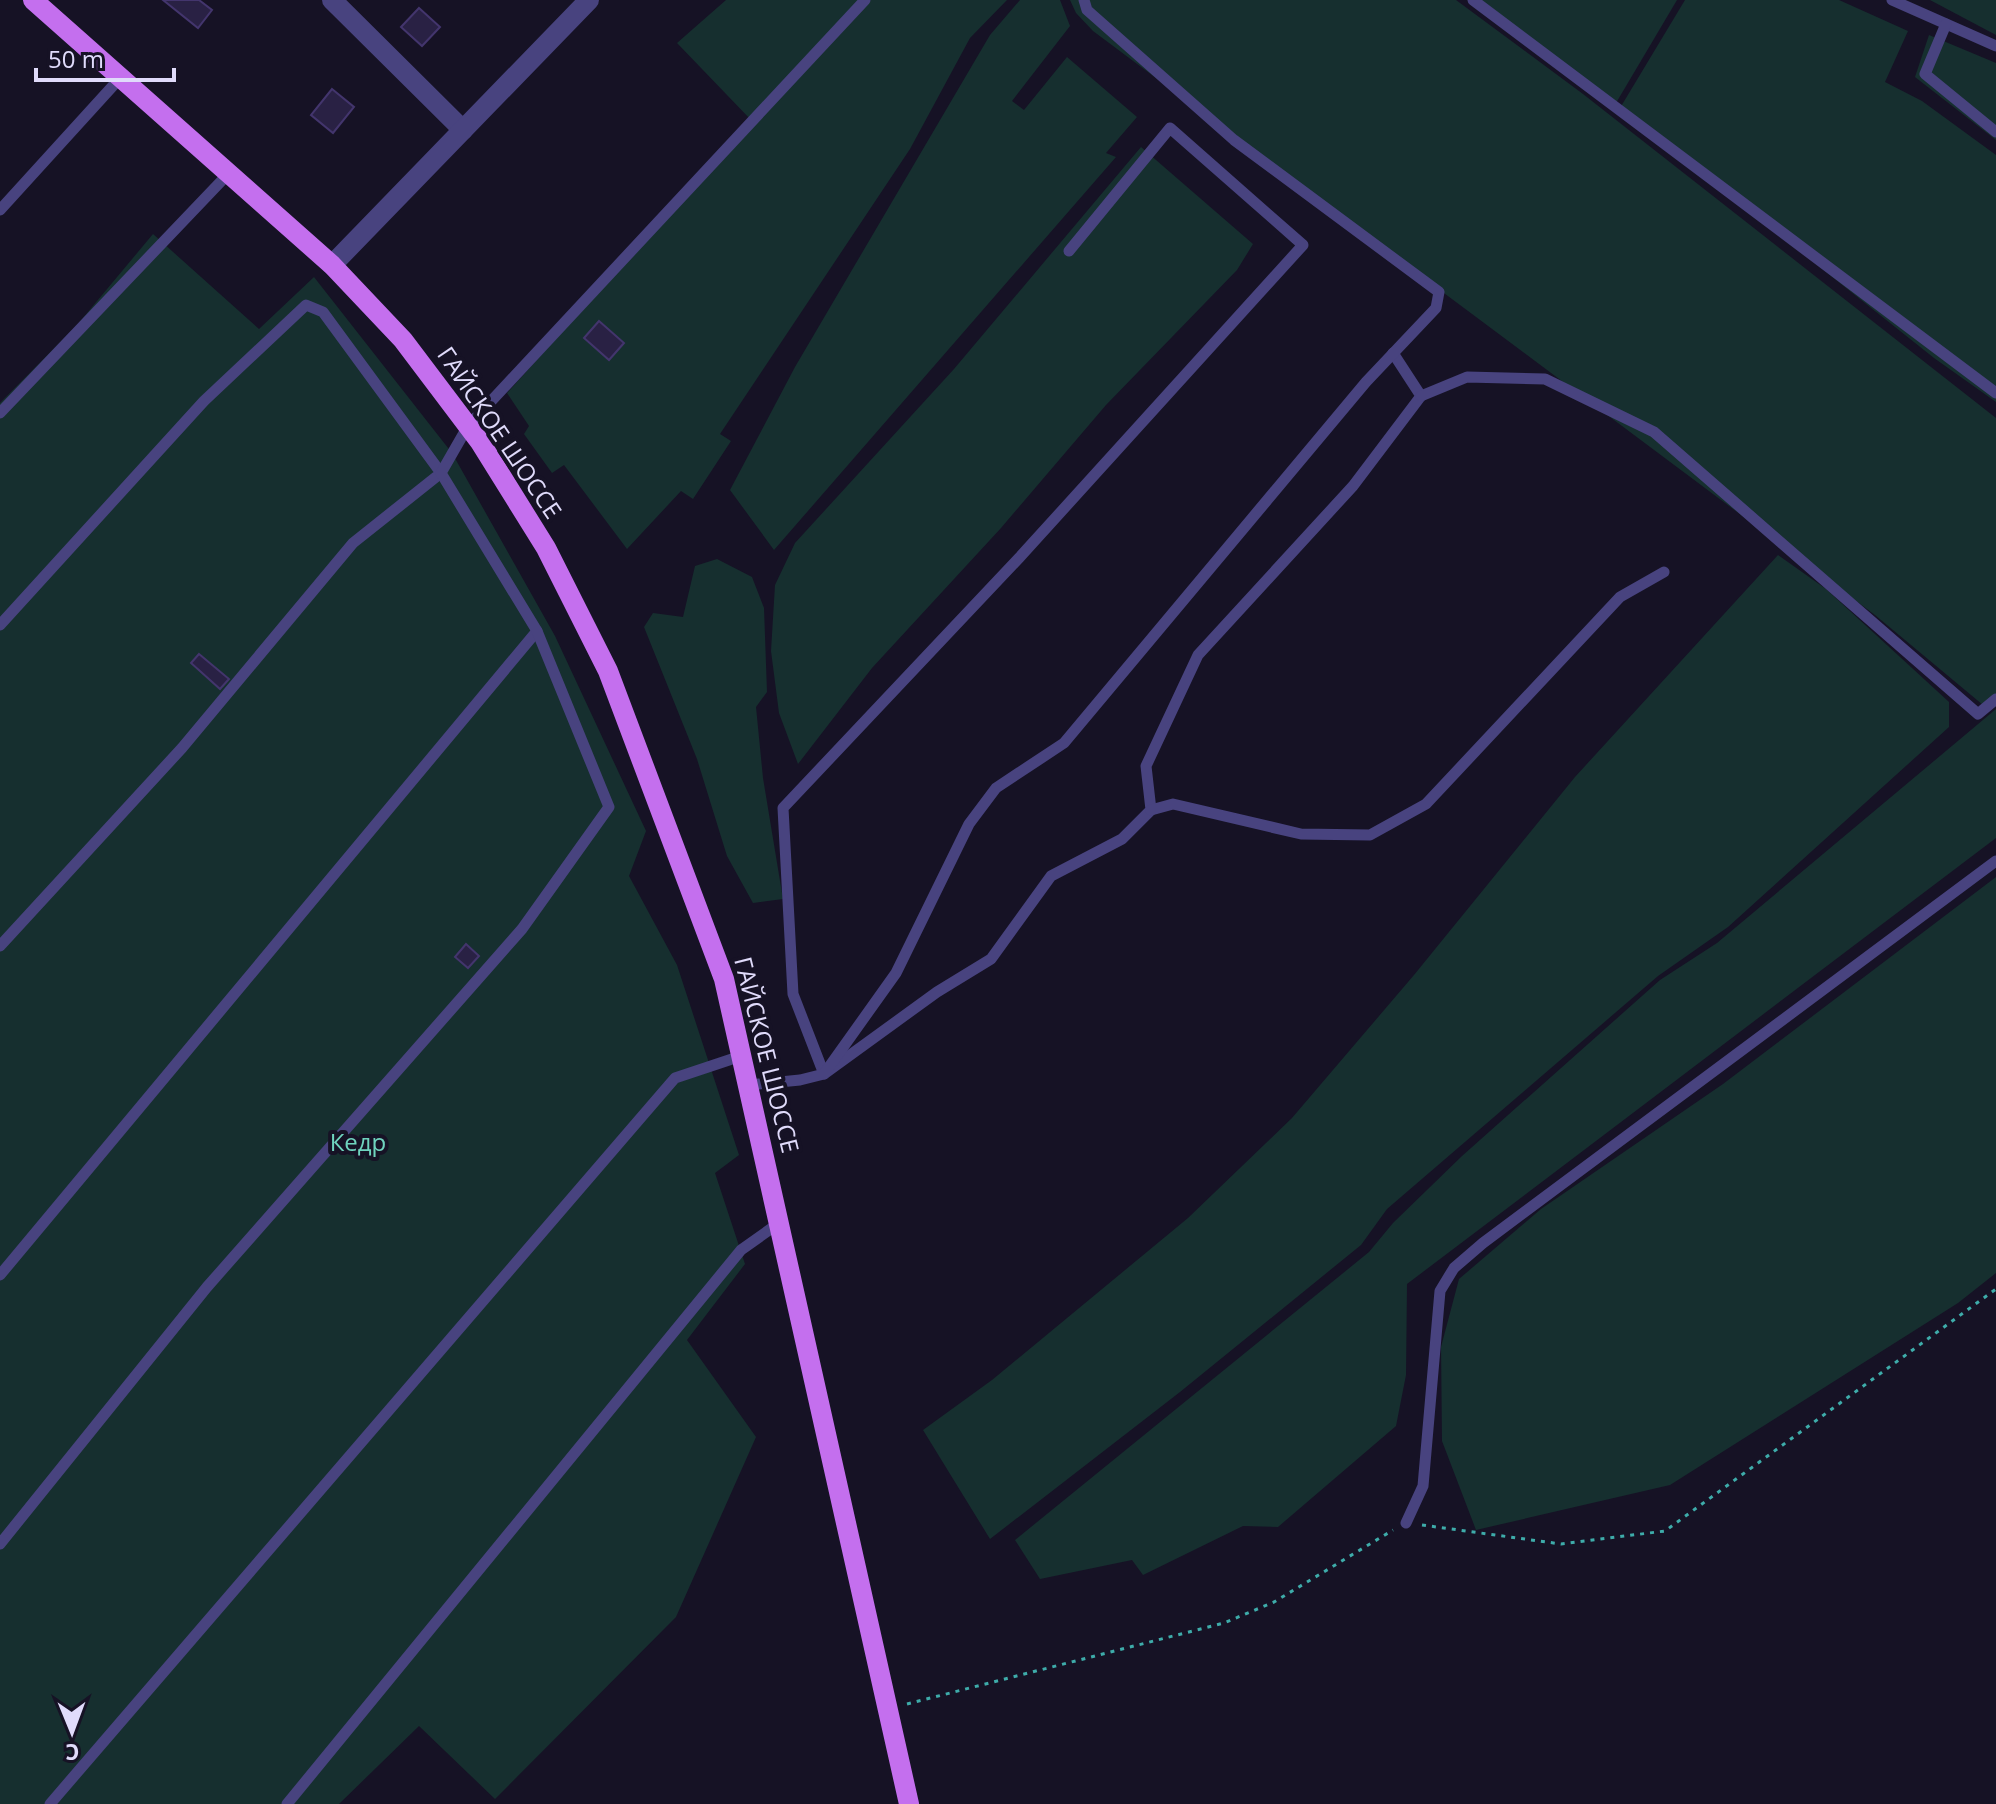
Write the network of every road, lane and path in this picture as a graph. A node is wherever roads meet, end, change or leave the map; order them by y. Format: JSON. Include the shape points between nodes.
{"nodes":[{"id":1,"x":33,"y":0,"type":"edge"},
{"id":2,"x":332,"y":0,"type":"edge"},
{"id":3,"x":589,"y":0,"type":"edge"},
{"id":4,"x":865,"y":0,"type":"edge"},
{"id":5,"x":1084,"y":0,"type":"edge"},
{"id":6,"x":1473,"y":0,"type":"edge"},
{"id":7,"x":1892,"y":0,"type":"edge"},
{"id":8,"x":1946,"y":24,"type":"junction"},
{"id":9,"x":1996,"y":46,"type":"edge"},
{"id":10,"x":121,"y":77,"type":"junction"},
{"id":11,"x":463,"y":130,"type":"junction"},
{"id":12,"x":1996,"y":132,"type":"edge"},
{"id":13,"x":229,"y":173,"type":"junction"},
{"id":14,"x":0,"y":210,"type":"edge"},
{"id":15,"x":1069,"y":251,"type":"dead end"},
{"id":16,"x":332,"y":265,"type":"junction"},
{"id":17,"x":1393,"y":353,"type":"junction"},
{"id":18,"x":1996,"y":393,"type":"edge"},
{"id":19,"x":1421,"y":396,"type":"junction"},
{"id":20,"x":0,"y":413,"type":"edge"},
{"id":21,"x":468,"y":426,"type":"junction"},
{"id":22,"x":441,"y":473,"type":"junction"},
{"id":23,"x":1664,"y":572,"type":"dead end"},
{"id":24,"x":0,"y":625,"type":"edge"},
{"id":25,"x":537,"y":631,"type":"junction"},
{"id":26,"x":1996,"y":699,"type":"edge"},
{"id":27,"x":1151,"y":810,"type":"junction"},
{"id":28,"x":1996,"y":861,"type":"edge"},
{"id":29,"x":0,"y":946,"type":"edge"},
{"id":30,"x":741,"y":1056,"type":"junction"},
{"id":31,"x":824,"y":1074,"type":"junction"},
{"id":32,"x":748,"y":1085,"type":"junction"},
{"id":33,"x":779,"y":1223,"type":"junction"},
{"id":34,"x":0,"y":1275,"type":"edge"},
{"id":35,"x":1996,"y":1289,"type":"edge"},
{"id":36,"x":1406,"y":1523,"type":"junction"},
{"id":37,"x":0,"y":1544,"type":"edge"},
{"id":38,"x":888,"y":1709,"type":"junction"},
{"id":39,"x":50,"y":1804,"type":"edge"},
{"id":40,"x":287,"y":1804,"type":"edge"},
{"id":41,"x":909,"y":1804,"type":"edge"}],
"edges":[{"from":1,"to":10,"type":"main road","name":"ГАЙСКОЕ ШОССЕ"},
{"from":2,"to":11,"type":"street"},
{"from":3,"to":11,"type":"street"},
{"from":4,"to":21,"type":"lane"},
{"from":5,"to":17,"type":"lane","via":[[1087,10],[1234,140],[1439,292],[1436,308]]},
{"from":6,"to":18,"type":"lane"},
{"from":7,"to":8,"type":"lane"},
{"from":8,"to":9,"type":"lane"},
{"from":8,"to":12,"type":"lane","via":[[1925,74]]},
{"from":10,"to":13,"type":"main road","name":"ГАЙСКОЕ ШОССЕ"},
{"from":10,"to":14,"type":"lane"},
{"from":11,"to":16,"type":"street"},
{"from":13,"to":16,"type":"main road","name":"ГАЙСКОЕ ШОССЕ"},
{"from":13,"to":20,"type":"lane"},
{"from":15,"to":31,"type":"lane","via":[[1170,128],[1303,245],[783,808],[793,994]]},
{"from":16,"to":21,"type":"main road","name":"ГАЙСКОЕ ШОССЕ","via":[[403,340]]},
{"from":17,"to":19,"type":"lane"},
{"from":17,"to":31,"type":"lane","via":[[1064,743],[996,788],[969,824],[896,973]]},
{"from":19,"to":26,"type":"lane","via":[[1467,377],[1545,379],[1654,432],[1978,714]]},
{"from":19,"to":27,"type":"lane","via":[[1353,486],[1198,655],[1146,766]]},
{"from":21,"to":22,"type":"lane"},
{"from":21,"to":30,"type":"main road","name":"ГАЙСКОЕ ШОССЕ","via":[[546,548],[608,671],[724,979]]},
{"from":22,"to":24,"type":"lane","via":[[323,312],[306,305],[204,401]]},
{"from":22,"to":25,"type":"lane"},
{"from":22,"to":29,"type":"lane","via":[[353,543],[182,748]]},
{"from":23,"to":27,"type":"lane","via":[[1620,597],[1426,804],[1370,835],[1301,834],[1173,804]]},
{"from":25,"to":34,"type":"lane"},
{"from":25,"to":37,"type":"lane","via":[[609,807],[522,929],[207,1287]]},
{"from":27,"to":31,"type":"lane","via":[[1122,839],[1051,876],[991,959]]},
{"from":28,"to":36,"type":"lane","via":[[1454,1268],[1440,1291],[1423,1486]]},
{"from":30,"to":32,"type":"main road","name":"ГАЙСКОЕ ШОССЕ"},
{"from":30,"to":39,"type":"lane","via":[[675,1078]]},
{"from":31,"to":32,"type":"lane"},
{"from":32,"to":33,"type":"main road","name":"ГАЙСКОЕ ШОССЕ"},
{"from":33,"to":38,"type":"main road","name":"ГАЙСКОЕ ШОССЕ"},
{"from":33,"to":40,"type":"lane","via":[[741,1250]]},
{"from":35,"to":36,"type":"path","via":[[1665,1531],[1561,1544]]},
{"from":36,"to":38,"type":"path","via":[[1274,1602],[1224,1623]]},
{"from":38,"to":41,"type":"main road","name":"ГАЙСКОЕ ШОССЕ"}]}
